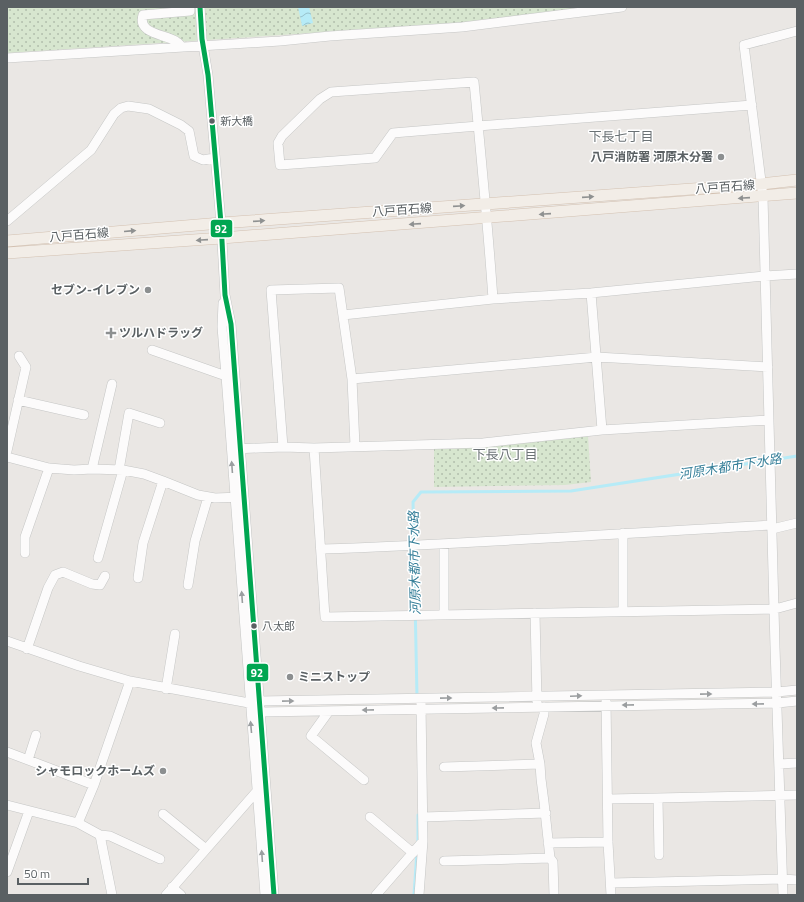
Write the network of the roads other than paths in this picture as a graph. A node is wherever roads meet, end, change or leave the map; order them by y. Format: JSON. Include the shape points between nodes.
{"nodes":[{"id":1,"x":190,"y":7,"type":"edge"},
{"id":2,"x":200,"y":7,"type":"edge"},
{"id":3,"x":622,"y":7,"type":"edge"},
{"id":4,"x":797,"y":31,"type":"edge"},
{"id":5,"x":203,"y":42,"type":"junction"},
{"id":6,"x":182,"y":47,"type":"junction"},
{"id":7,"x":7,"y":58,"type":"edge"},
{"id":8,"x":752,"y":105,"type":"junction"},
{"id":9,"x":478,"y":126,"type":"junction"},
{"id":10,"x":214,"y":158,"type":"junction"},
{"id":11,"x":797,"y":180,"type":"edge"},
{"id":12,"x":761,"y":184,"type":"junction"},
{"id":13,"x":797,"y":193,"type":"edge"},
{"id":14,"x":763,"y":197,"type":"junction"},
{"id":15,"x":486,"y":204,"type":"junction"},
{"id":16,"x":488,"y":218,"type":"junction"},
{"id":17,"x":7,"y":221,"type":"edge"},
{"id":18,"x":221,"y":223,"type":"junction"},
{"id":19,"x":222,"y":238,"type":"junction"},
{"id":20,"x":7,"y":242,"type":"edge"},
{"id":21,"x":7,"y":253,"type":"edge"},
{"id":22,"x":224,"y":260,"type":"junction"},
{"id":23,"x":797,"y":274,"type":"edge"},
{"id":24,"x":765,"y":276,"type":"junction"},
{"id":25,"x":591,"y":293,"type":"junction"},
{"id":26,"x":493,"y":299,"type":"junction"},
{"id":27,"x":343,"y":314,"type":"junction"},
{"id":28,"x":152,"y":350,"type":"dead end"},
{"id":29,"x":19,"y":356,"type":"dead end"},
{"id":30,"x":597,"y":358,"type":"junction"},
{"id":31,"x":768,"y":367,"type":"junction"},
{"id":32,"x":226,"y":376,"type":"junction"},
{"id":33,"x":352,"y":379,"type":"junction"},
{"id":34,"x":112,"y":384,"type":"dead end"},
{"id":35,"x":18,"y":400,"type":"junction"},
{"id":36,"x":84,"y":414,"type":"dead end"},
{"id":37,"x":769,"y":420,"type":"junction"},
{"id":38,"x":160,"y":423,"type":"dead end"},
{"id":39,"x":602,"y":430,"type":"junction"},
{"id":40,"x":355,"y":446,"type":"junction"},
{"id":41,"x":283,"y":447,"type":"junction"},
{"id":42,"x":314,"y":448,"type":"junction"},
{"id":43,"x":236,"y":449,"type":"junction"},
{"id":44,"x":7,"y":451,"type":"edge"},
{"id":45,"x":7,"y":457,"type":"edge"},
{"id":46,"x":49,"y":468,"type":"junction"},
{"id":47,"x":92,"y":469,"type":"junction"},
{"id":48,"x":121,"y":470,"type":"junction"},
{"id":49,"x":164,"y":481,"type":"junction"},
{"id":50,"x":208,"y":497,"type":"junction"},
{"id":51,"x":239,"y":497,"type":"junction"},
{"id":52,"x":797,"y":523,"type":"edge"},
{"id":53,"x":772,"y":527,"type":"junction"},
{"id":54,"x":622,"y":533,"type":"junction"},
{"id":55,"x":444,"y":545,"type":"junction"},
{"id":56,"x":322,"y":549,"type":"junction"},
{"id":57,"x":25,"y":553,"type":"dead end"},
{"id":58,"x":98,"y":558,"type":"dead end"},
{"id":59,"x":105,"y":576,"type":"dead end"},
{"id":60,"x":138,"y":578,"type":"dead end"},
{"id":61,"x":188,"y":585,"type":"dead end"},
{"id":62,"x":797,"y":603,"type":"edge"},
{"id":63,"x":774,"y":610,"type":"junction"},
{"id":64,"x":623,"y":611,"type":"junction"},
{"id":65,"x":535,"y":613,"type":"junction"},
{"id":66,"x":444,"y":614,"type":"junction"},
{"id":67,"x":175,"y":634,"type":"dead end"},
{"id":68,"x":7,"y":642,"type":"edge"},
{"id":69,"x":27,"y":649,"type":"junction"},
{"id":70,"x":130,"y":681,"type":"junction"},
{"id":71,"x":166,"y":689,"type":"junction"},
{"id":72,"x":797,"y":690,"type":"edge"},
{"id":73,"x":777,"y":692,"type":"junction"},
{"id":74,"x":606,"y":695,"type":"junction"},
{"id":75,"x":537,"y":697,"type":"junction"},
{"id":76,"x":421,"y":698,"type":"junction"},
{"id":77,"x":259,"y":701,"type":"junction"},
{"id":78,"x":797,"y":701,"type":"edge"},
{"id":79,"x":778,"y":703,"type":"junction"},
{"id":80,"x":249,"y":704,"type":"junction"},
{"id":81,"x":606,"y":706,"type":"junction"},
{"id":82,"x":541,"y":707,"type":"junction"},
{"id":83,"x":422,"y":709,"type":"junction"},
{"id":84,"x":330,"y":711,"type":"junction"},
{"id":85,"x":261,"y":712,"type":"junction"},
{"id":86,"x":36,"y":735,"type":"dead end"},
{"id":87,"x":7,"y":752,"type":"edge"},
{"id":88,"x":28,"y":760,"type":"junction"},
{"id":89,"x":797,"y":763,"type":"edge"},
{"id":90,"x":540,"y":764,"type":"junction"},
{"id":91,"x":779,"y":764,"type":"junction"},
{"id":92,"x":444,"y":767,"type":"dead end"},
{"id":93,"x":364,"y":780,"type":"dead end"},
{"id":94,"x":94,"y":785,"type":"junction"},
{"id":95,"x":257,"y":791,"type":"junction"},
{"id":96,"x":780,"y":795,"type":"junction"},
{"id":97,"x":797,"y":795,"type":"edge"},
{"id":98,"x":658,"y":798,"type":"junction"},
{"id":99,"x":609,"y":799,"type":"junction"},
{"id":100,"x":7,"y":805,"type":"edge"},
{"id":101,"x":29,"y":811,"type":"junction"},
{"id":102,"x":546,"y":813,"type":"junction"},
{"id":103,"x":163,"y":814,"type":"dead end"},
{"id":104,"x":370,"y":817,"type":"dead end"},
{"id":105,"x":423,"y":817,"type":"junction"},
{"id":106,"x":78,"y":823,"type":"junction"},
{"id":107,"x":100,"y":835,"type":"junction"},
{"id":108,"x":423,"y":841,"type":"junction"},
{"id":109,"x":608,"y":842,"type":"junction"},
{"id":110,"x":548,"y":843,"type":"junction"},
{"id":111,"x":206,"y":849,"type":"junction"},
{"id":112,"x":413,"y":853,"type":"junction"},
{"id":113,"x":659,"y":856,"type":"dead end"},
{"id":114,"x":550,"y":858,"type":"junction"},
{"id":115,"x":160,"y":859,"type":"dead end"},
{"id":116,"x":444,"y":861,"type":"dead end"},
{"id":117,"x":7,"y":872,"type":"edge"},
{"id":118,"x":783,"y":879,"type":"junction"},
{"id":119,"x":797,"y":880,"type":"edge"},
{"id":120,"x":611,"y":883,"type":"junction"},
{"id":121,"x":172,"y":887,"type":"junction"},
{"id":122,"x":112,"y":895,"type":"edge"},
{"id":123,"x":166,"y":895,"type":"edge"},
{"id":124,"x":181,"y":895,"type":"edge"},
{"id":125,"x":265,"y":895,"type":"edge"},
{"id":126,"x":274,"y":895,"type":"edge"},
{"id":127,"x":376,"y":895,"type":"edge"},
{"id":128,"x":419,"y":895,"type":"edge"},
{"id":129,"x":554,"y":895,"type":"edge"},
{"id":130,"x":611,"y":895,"type":"edge"},
{"id":131,"x":783,"y":895,"type":"edge"}],
"edges":[{"from":1,"to":6,"type":"street","via":[[190,11],[143,15],[142,20],[143,26],[148,30],[177,41]]},
{"from":2,"to":5,"type":"street"},
{"from":3,"to":5,"type":"street","via":[[462,27],[280,41]]},
{"from":4,"to":8,"type":"street","via":[[744,45]]},
{"from":5,"to":6,"type":"street"},
{"from":5,"to":10,"type":"street"},
{"from":6,"to":7,"type":"street"},
{"from":8,"to":9,"type":"street"},
{"from":8,"to":12,"type":"street"},
{"from":9,"to":9,"type":"street","via":[[394,134],[375,158],[280,164],[278,143],[282,136],[320,99],[331,92],[474,82]]},
{"from":9,"to":15,"type":"street"},
{"from":10,"to":17,"type":"street","via":[[203,160],[194,156],[189,131],[158,112],[142,107],[121,108],[114,114],[91,150]]},
{"from":10,"to":18,"type":"street"},
{"from":11,"to":12,"type":"main road","name":"八戸百石線"},
{"from":12,"to":14,"type":"street"},
{"from":15,"to":12,"type":"main road","name":"八戸百石線","one_way":true},
{"from":13,"to":14,"type":"main road","name":"八戸百石線"},
{"from":14,"to":16,"type":"main road","name":"八戸百石線","one_way":true},
{"from":14,"to":24,"type":"street"},
{"from":15,"to":16,"type":"street"},
{"from":18,"to":15,"type":"main road","name":"八戸百石線","one_way":true},
{"from":16,"to":19,"type":"main road","name":"八戸百石線","one_way":true},
{"from":16,"to":26,"type":"street"},
{"from":18,"to":19,"type":"street"},
{"from":20,"to":18,"type":"main road","name":"八戸百石線","one_way":true},
{"from":19,"to":21,"type":"main road","name":"八戸百石線","one_way":true},
{"from":19,"to":22,"type":"street"},
{"from":22,"to":32,"type":"street","via":[[222,327]]},
{"from":22,"to":43,"type":"street","via":[[225,295],[231,324]]},
{"from":23,"to":24,"type":"street"},
{"from":24,"to":25,"type":"street"},
{"from":24,"to":31,"type":"street"},
{"from":25,"to":26,"type":"street"},
{"from":25,"to":30,"type":"street"},
{"from":26,"to":27,"type":"street"},
{"from":27,"to":33,"type":"street"},
{"from":27,"to":41,"type":"street","via":[[340,288],[271,290]]},
{"from":28,"to":32,"type":"street"},
{"from":29,"to":35,"type":"street","via":[[26,367]]},
{"from":30,"to":31,"type":"street"},
{"from":30,"to":33,"type":"street"},
{"from":30,"to":39,"type":"street"},
{"from":31,"to":37,"type":"street"},
{"from":32,"to":43,"type":"street"},
{"from":33,"to":40,"type":"street"},
{"from":34,"to":47,"type":"street"},
{"from":35,"to":36,"type":"street"},
{"from":35,"to":44,"type":"street"},
{"from":37,"to":39,"type":"street"},
{"from":37,"to":53,"type":"street"},
{"from":38,"to":48,"type":"street","via":[[128,413]]},
{"from":39,"to":40,"type":"street","via":[[483,443]]},
{"from":40,"to":42,"type":"street"},
{"from":41,"to":42,"type":"street"},
{"from":41,"to":43,"type":"street"},
{"from":42,"to":56,"type":"street"},
{"from":43,"to":51,"type":"street"},
{"from":45,"to":46,"type":"street"},
{"from":46,"to":47,"type":"street"},
{"from":46,"to":57,"type":"street","via":[[25,537]]},
{"from":47,"to":48,"type":"street"},
{"from":48,"to":49,"type":"street"},
{"from":48,"to":58,"type":"street"},
{"from":49,"to":50,"type":"street"},
{"from":49,"to":60,"type":"street","via":[[143,543]]},
{"from":50,"to":51,"type":"street"},
{"from":50,"to":61,"type":"street","via":[[195,541]]},
{"from":51,"to":77,"type":"street"},
{"from":80,"to":51,"type":"street","one_way":true},
{"from":52,"to":53,"type":"street"},
{"from":53,"to":54,"type":"street"},
{"from":53,"to":63,"type":"street"},
{"from":54,"to":55,"type":"street"},
{"from":54,"to":64,"type":"street"},
{"from":55,"to":56,"type":"street"},
{"from":55,"to":66,"type":"street"},
{"from":56,"to":66,"type":"street","via":[[325,616]]},
{"from":59,"to":69,"type":"street","via":[[100,585],[63,572],[55,575]]},
{"from":62,"to":63,"type":"street"},
{"from":63,"to":64,"type":"street"},
{"from":63,"to":73,"type":"street"},
{"from":64,"to":65,"type":"street"},
{"from":65,"to":66,"type":"street"},
{"from":65,"to":75,"type":"street"},
{"from":67,"to":71,"type":"street"},
{"from":68,"to":69,"type":"street"},
{"from":69,"to":70,"type":"street"},
{"from":70,"to":71,"type":"street"},
{"from":70,"to":94,"type":"street"},
{"from":71,"to":80,"type":"street"},
{"from":72,"to":73,"type":"street"},
{"from":74,"to":73,"type":"street","one_way":true},
{"from":73,"to":79,"type":"street"},
{"from":75,"to":74,"type":"street","one_way":true},
{"from":74,"to":81,"type":"street"},
{"from":76,"to":75,"type":"street","one_way":true},
{"from":75,"to":82,"type":"street"},
{"from":77,"to":76,"type":"street","one_way":true},
{"from":76,"to":83,"type":"street"},
{"from":77,"to":80,"type":"street"},
{"from":77,"to":85,"type":"street"},
{"from":78,"to":79,"type":"street"},
{"from":79,"to":81,"type":"street","one_way":true},
{"from":79,"to":91,"type":"street"},
{"from":80,"to":85,"type":"street"},
{"from":95,"to":80,"type":"street","one_way":true},
{"from":81,"to":82,"type":"street"},
{"from":81,"to":99,"type":"street"},
{"from":82,"to":83,"type":"street","one_way":true},
{"from":82,"to":90,"type":"street","via":[[544,714],[536,743]]},
{"from":83,"to":84,"type":"street","one_way":true},
{"from":83,"to":105,"type":"street"},
{"from":84,"to":85,"type":"street"},
{"from":84,"to":93,"type":"street","via":[[311,736]]},
{"from":85,"to":126,"type":"street"},
{"from":86,"to":88,"type":"street"},
{"from":87,"to":88,"type":"street"},
{"from":88,"to":94,"type":"street"},
{"from":89,"to":91,"type":"street"},
{"from":90,"to":92,"type":"street"},
{"from":90,"to":102,"type":"street"},
{"from":91,"to":96,"type":"street"},
{"from":94,"to":106,"type":"street"},
{"from":95,"to":111,"type":"street"},
{"from":125,"to":95,"type":"street","one_way":true},
{"from":96,"to":97,"type":"street"},
{"from":96,"to":98,"type":"street"},
{"from":96,"to":118,"type":"street"},
{"from":98,"to":99,"type":"street"},
{"from":98,"to":113,"type":"street"},
{"from":99,"to":109,"type":"street"},
{"from":100,"to":101,"type":"street"},
{"from":101,"to":106,"type":"street"},
{"from":101,"to":117,"type":"street"},
{"from":102,"to":105,"type":"street"},
{"from":102,"to":110,"type":"street"},
{"from":103,"to":111,"type":"street"},
{"from":104,"to":112,"type":"street"},
{"from":105,"to":108,"type":"street"},
{"from":106,"to":107,"type":"street"},
{"from":107,"to":115,"type":"street","via":[[110,836]]},
{"from":107,"to":122,"type":"street"},
{"from":108,"to":112,"type":"street"},
{"from":108,"to":128,"type":"street"},
{"from":109,"to":110,"type":"street"},
{"from":109,"to":120,"type":"street"},
{"from":110,"to":114,"type":"street"},
{"from":111,"to":121,"type":"street"},
{"from":112,"to":127,"type":"street"},
{"from":114,"to":116,"type":"street"},
{"from":114,"to":129,"type":"street","via":[[553,862]]},
{"from":118,"to":119,"type":"street"},
{"from":118,"to":120,"type":"street"},
{"from":118,"to":131,"type":"street"},
{"from":120,"to":130,"type":"street"},
{"from":121,"to":123,"type":"street"},
{"from":121,"to":124,"type":"street"}]}
